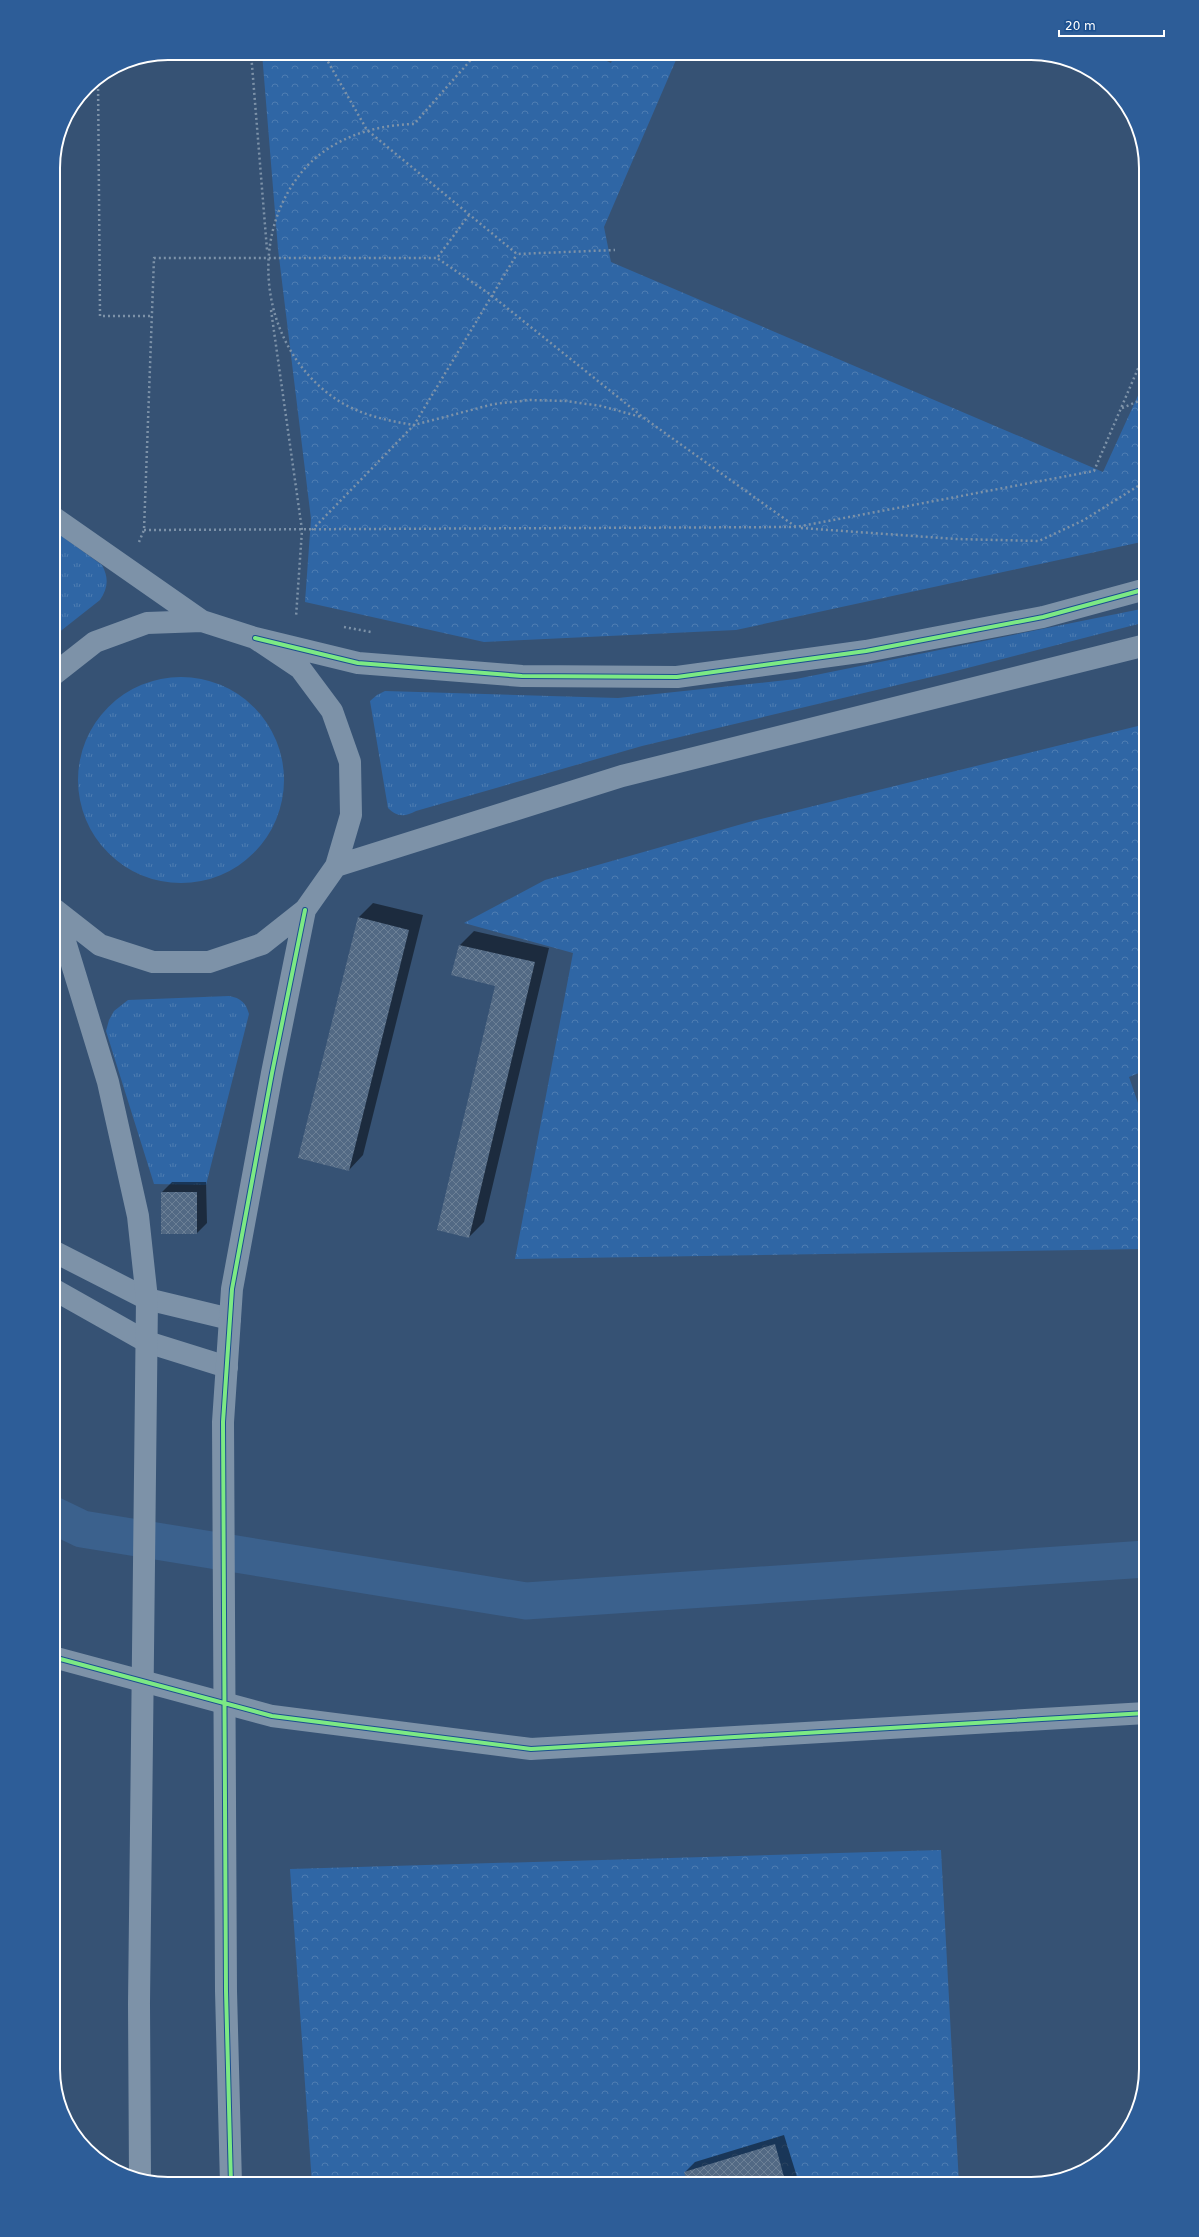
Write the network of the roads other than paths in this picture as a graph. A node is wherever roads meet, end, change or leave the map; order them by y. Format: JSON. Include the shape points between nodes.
{"nodes":[{"id":1,"x":60,"y":522,"type":"edge"},
{"id":2,"x":1139,"y":591,"type":"edge"},
{"id":3,"x":202,"y":621,"type":"junction"},
{"id":4,"x":256,"y":638,"type":"junction"},
{"id":5,"x":1139,"y":647,"type":"edge"},
{"id":6,"x":60,"y":670,"type":"edge"},
{"id":7,"x":336,"y":866,"type":"junction"},
{"id":8,"x":306,"y":910,"type":"junction"},
{"id":9,"x":60,"y":915,"type":"edge"},
{"id":10,"x":60,"y":929,"type":"edge"},
{"id":11,"x":60,"y":1254,"type":"edge"},
{"id":12,"x":60,"y":1293,"type":"edge"},
{"id":13,"x":147,"y":1298,"type":"junction"},
{"id":14,"x":230,"y":1319,"type":"junction"},
{"id":15,"x":147,"y":1342,"type":"junction"},
{"id":16,"x":226,"y":1367,"type":"junction"},
{"id":17,"x":60,"y":1659,"type":"edge"},
{"id":18,"x":144,"y":1683,"type":"junction"},
{"id":19,"x":224,"y":1704,"type":"junction"},
{"id":20,"x":1139,"y":1713,"type":"edge"},
{"id":21,"x":140,"y":2173,"type":"edge"},
{"id":22,"x":231,"y":2177,"type":"edge"}],
"edges":[{"from":1,"to":3,"type":"street"},
{"from":2,"to":4,"type":"street","via":[[1043,617],[874,649],[677,677],[522,676],[358,663]]},
{"from":3,"to":4,"type":"street"},
{"from":3,"to":6,"type":"street","via":[[147,623],[95,642]]},
{"from":4,"to":7,"type":"street","via":[[300,668],[332,711],[350,762],[351,815]]},
{"from":5,"to":7,"type":"street","via":[[622,776]]},
{"from":7,"to":8,"type":"street"},
{"from":8,"to":9,"type":"street","via":[[262,944],[209,962],[153,962],[100,945]]},
{"from":8,"to":14,"type":"street","via":[[272,1073],[232,1289]]},
{"from":10,"to":13,"type":"street","via":[[108,1082],[138,1216]]},
{"from":11,"to":13,"type":"street"},
{"from":12,"to":15,"type":"street"},
{"from":13,"to":14,"type":"street"},
{"from":13,"to":15,"type":"street"},
{"from":14,"to":16,"type":"street"},
{"from":15,"to":16,"type":"street"},
{"from":15,"to":18,"type":"street"},
{"from":16,"to":19,"type":"street","via":[[223,1422]]},
{"from":17,"to":18,"type":"street"},
{"from":18,"to":19,"type":"street"},
{"from":18,"to":21,"type":"street","via":[[139,2004]]},
{"from":19,"to":20,"type":"street","via":[[272,1716],[531,1749]]},
{"from":19,"to":22,"type":"street","via":[[226,1998]]}]}
